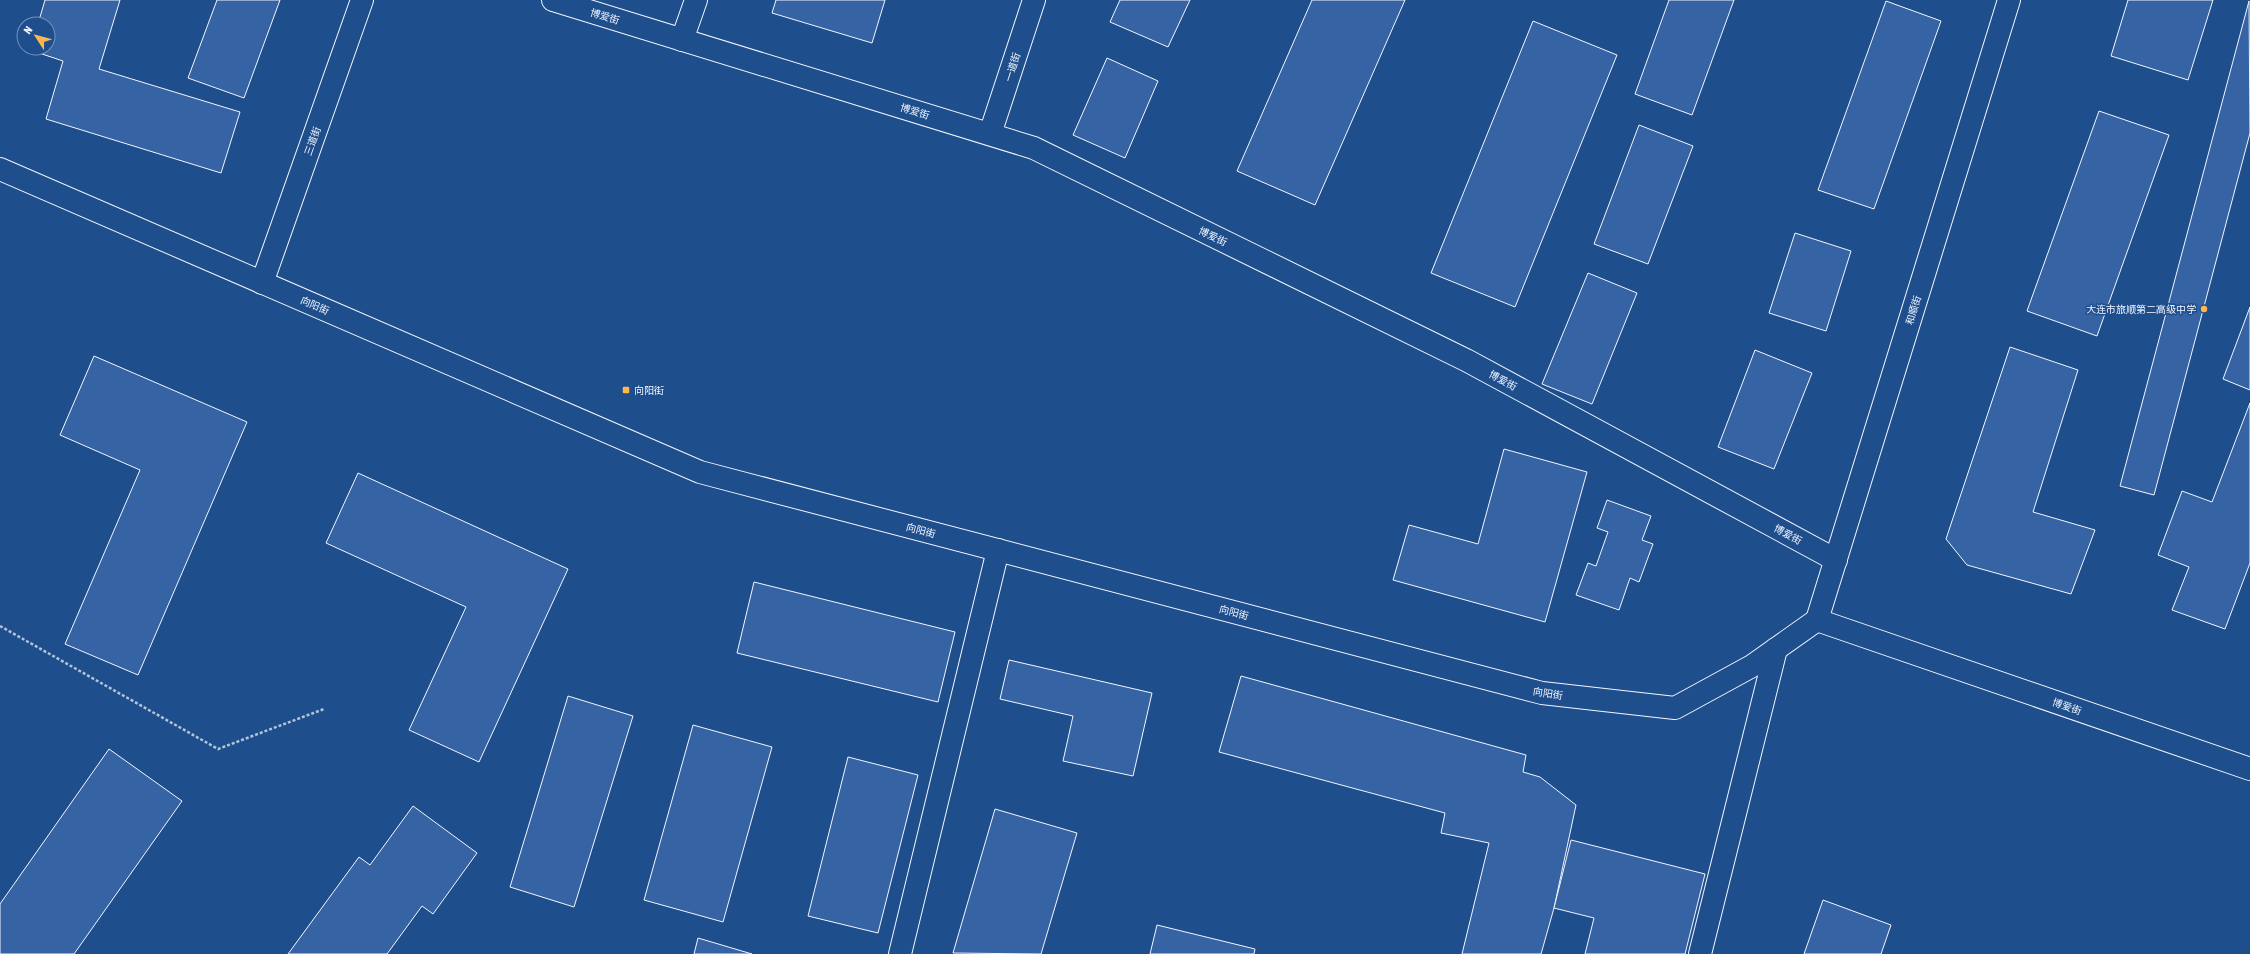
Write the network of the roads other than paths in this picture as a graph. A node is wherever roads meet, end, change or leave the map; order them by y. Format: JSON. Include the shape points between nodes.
{"nodes":[{"id":1,"x":362,"y":0,"type":"edge"},
{"id":2,"x":553,"y":0,"type":"edge"},
{"id":3,"x":696,"y":0,"type":"edge"},
{"id":4,"x":1034,"y":0,"type":"edge"},
{"id":5,"x":2003,"y":2,"type":"edge"},
{"id":6,"x":682,"y":40,"type":"junction"},
{"id":7,"x":990,"y":134,"type":"junction"},
{"id":8,"x":0,"y":169,"type":"edge"},
{"id":9,"x":262,"y":282,"type":"junction"},
{"id":10,"x":998,"y":550,"type":"junction"},
{"id":11,"x":1836,"y":560,"type":"junction"},
{"id":12,"x":1817,"y":620,"type":"junction"},
{"id":13,"x":1776,"y":649,"type":"junction"},
{"id":14,"x":2250,"y":769,"type":"edge"},
{"id":15,"x":900,"y":954,"type":"edge"},
{"id":16,"x":1700,"y":954,"type":"edge"}],
"edges":[{"from":1,"to":9,"type":"street","name":"三道街"},
{"from":2,"to":6,"type":"street","name":"博爱街"},
{"from":3,"to":6,"type":"street"},
{"from":4,"to":7,"type":"street","name":"一道街"},
{"from":5,"to":11,"type":"street","name":"和顺街"},
{"from":6,"to":7,"type":"street","name":"博爱街"},
{"from":7,"to":11,"type":"street","name":"博爱街","via":[[1034,148],[1466,360]]},
{"from":8,"to":9,"type":"street","name":"向阳街"},
{"from":9,"to":10,"type":"street","name":"向阳街","via":[[700,472]]},
{"from":10,"to":13,"type":"street","name":"向阳街","via":[[1542,693],[1675,708],[1752,666]]},
{"from":10,"to":15,"type":"street"},
{"from":11,"to":12,"type":"street","name":"和顺街"},
{"from":12,"to":13,"type":"street","name":"向阳街"},
{"from":12,"to":14,"type":"street","name":"博爱街"},
{"from":13,"to":16,"type":"street"}]}
